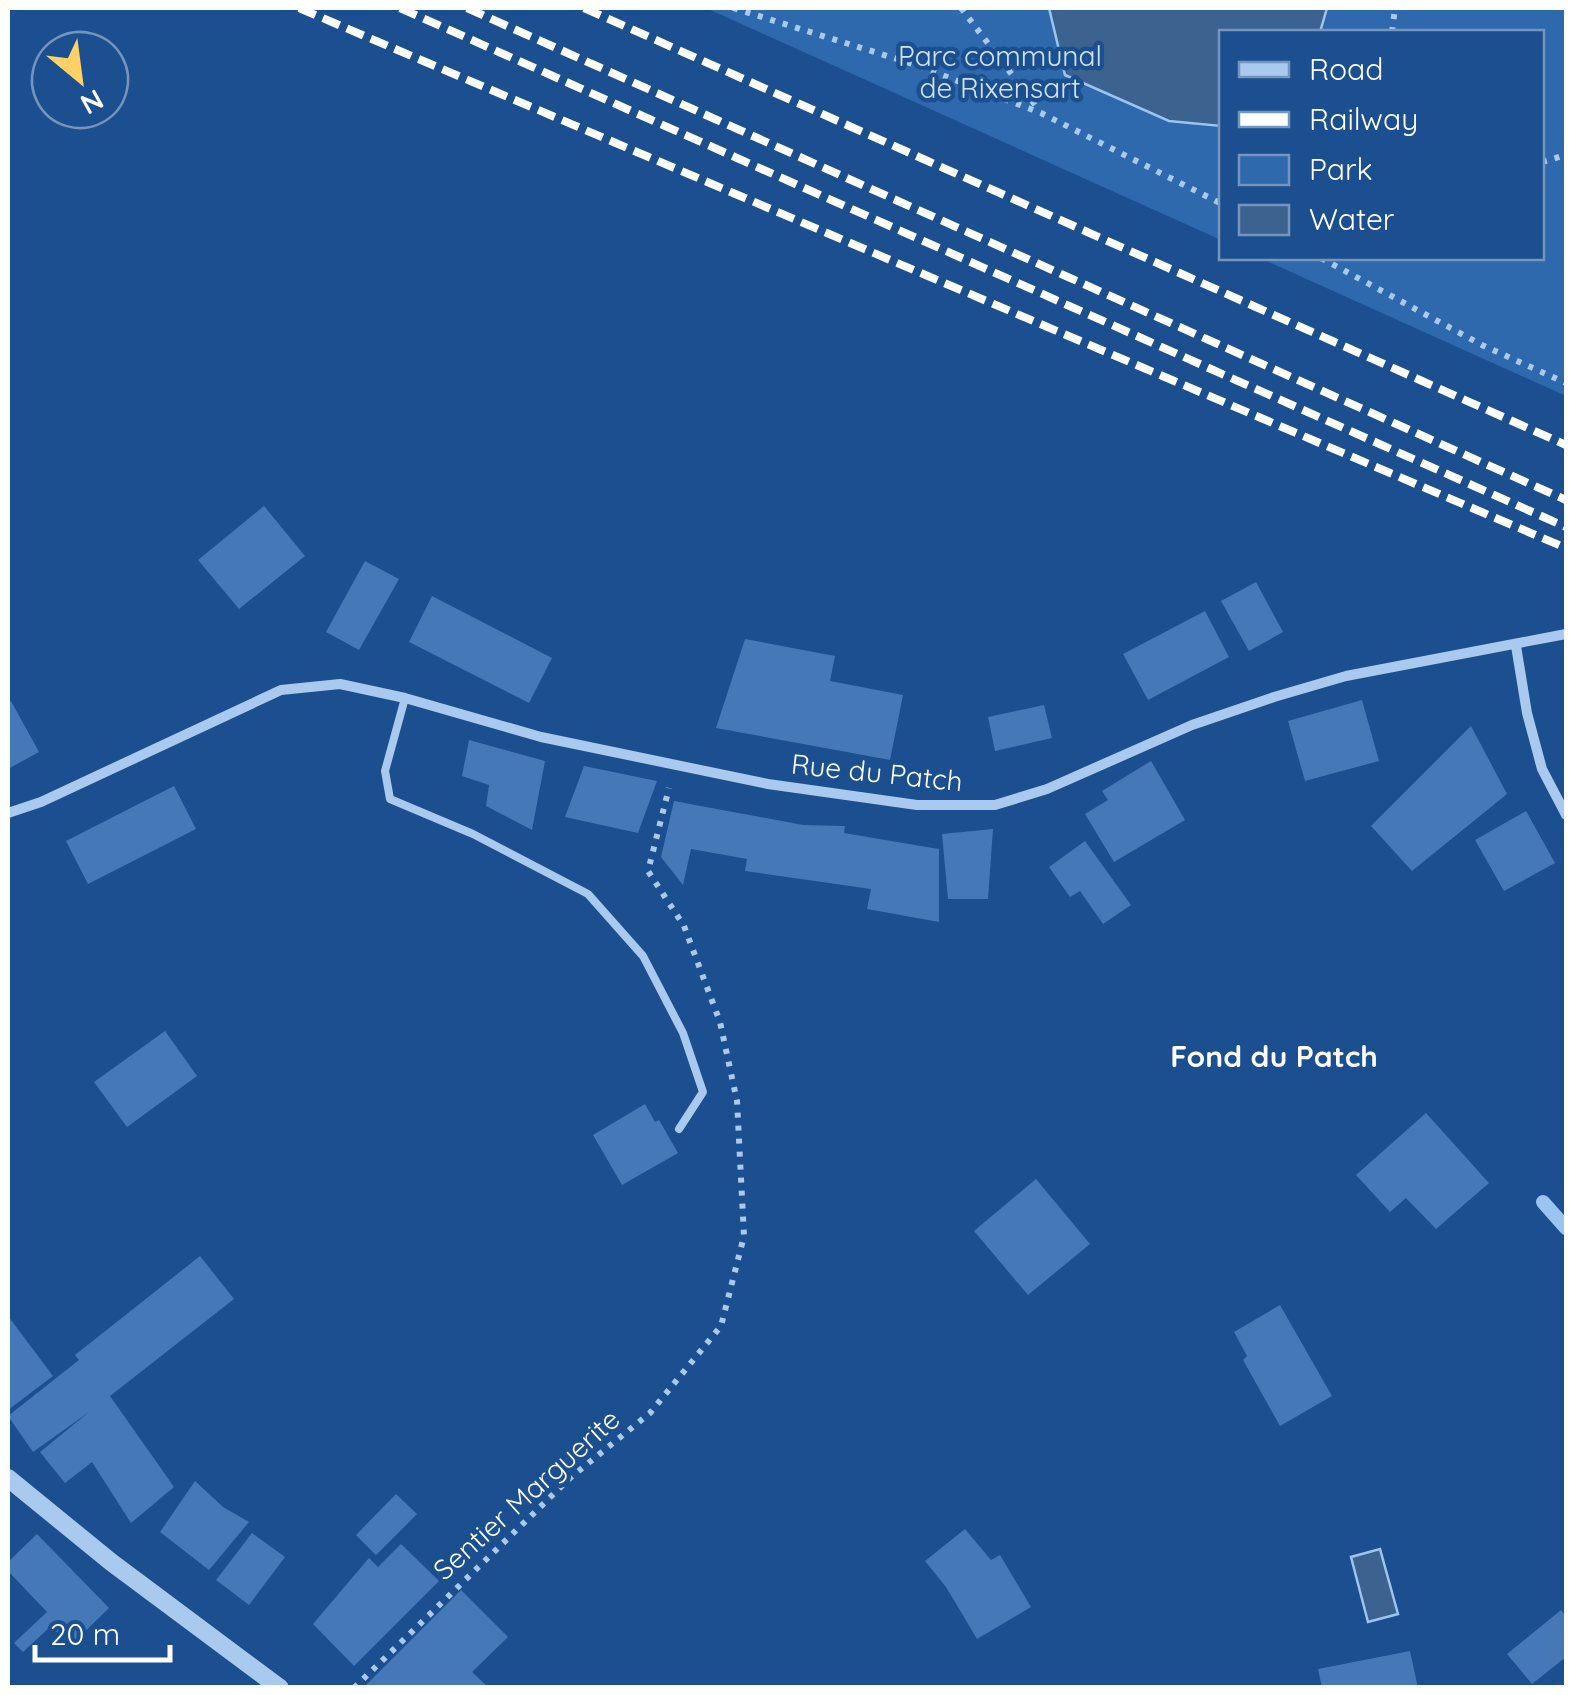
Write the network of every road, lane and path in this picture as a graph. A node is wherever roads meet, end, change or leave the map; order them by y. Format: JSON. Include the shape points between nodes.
{"nodes":[{"id":1,"x":733,"y":8,"type":"edge"},
{"id":2,"x":961,"y":8,"type":"edge"},
{"id":3,"x":1041,"y":113,"type":"junction"},
{"id":4,"x":1219,"y":202,"type":"edge"},
{"id":5,"x":1325,"y":260,"type":"edge"},
{"id":6,"x":1566,"y":383,"type":"edge"},
{"id":7,"x":1566,"y":634,"type":"edge"},
{"id":8,"x":1516,"y":646,"type":"junction"},
{"id":9,"x":405,"y":698,"type":"junction"},
{"id":10,"x":8,"y":813,"type":"edge"},
{"id":11,"x":1566,"y":816,"type":"edge"},
{"id":12,"x":678,"y":1129,"type":"dead end"},
{"id":13,"x":721,"y":1326,"type":"dead end"},
{"id":14,"x":8,"y":1478,"type":"edge"},
{"id":15,"x":280,"y":1688,"type":"edge"},
{"id":16,"x":354,"y":1688,"type":"edge"}],
"edges":[{"from":1,"to":3,"type":"path","via":[[913,64]]},
{"from":2,"to":3,"type":"path"},
{"from":3,"to":4,"type":"path"},
{"from":5,"to":6,"type":"path"},
{"from":7,"to":8,"type":"street","name":"Rue du Patch"},
{"from":8,"to":9,"type":"street","name":"Rue du Patch","via":[[1346,676],[1274,697],[994,805],[916,805],[750,780],[541,738]]},
{"from":8,"to":11,"type":"street","via":[[1542,769]]},
{"from":9,"to":10,"type":"street","name":"Rue du Patch","via":[[340,684],[281,690]]},
{"from":9,"to":12,"type":"lane","via":[[385,771],[390,799],[588,894],[643,956],[683,1034],[703,1092]]},
{"from":13,"to":16,"type":"path","name":"Sentier Marguerite","via":[[650,1413],[530,1515]]},
{"from":14,"to":15,"type":"street"}]}
